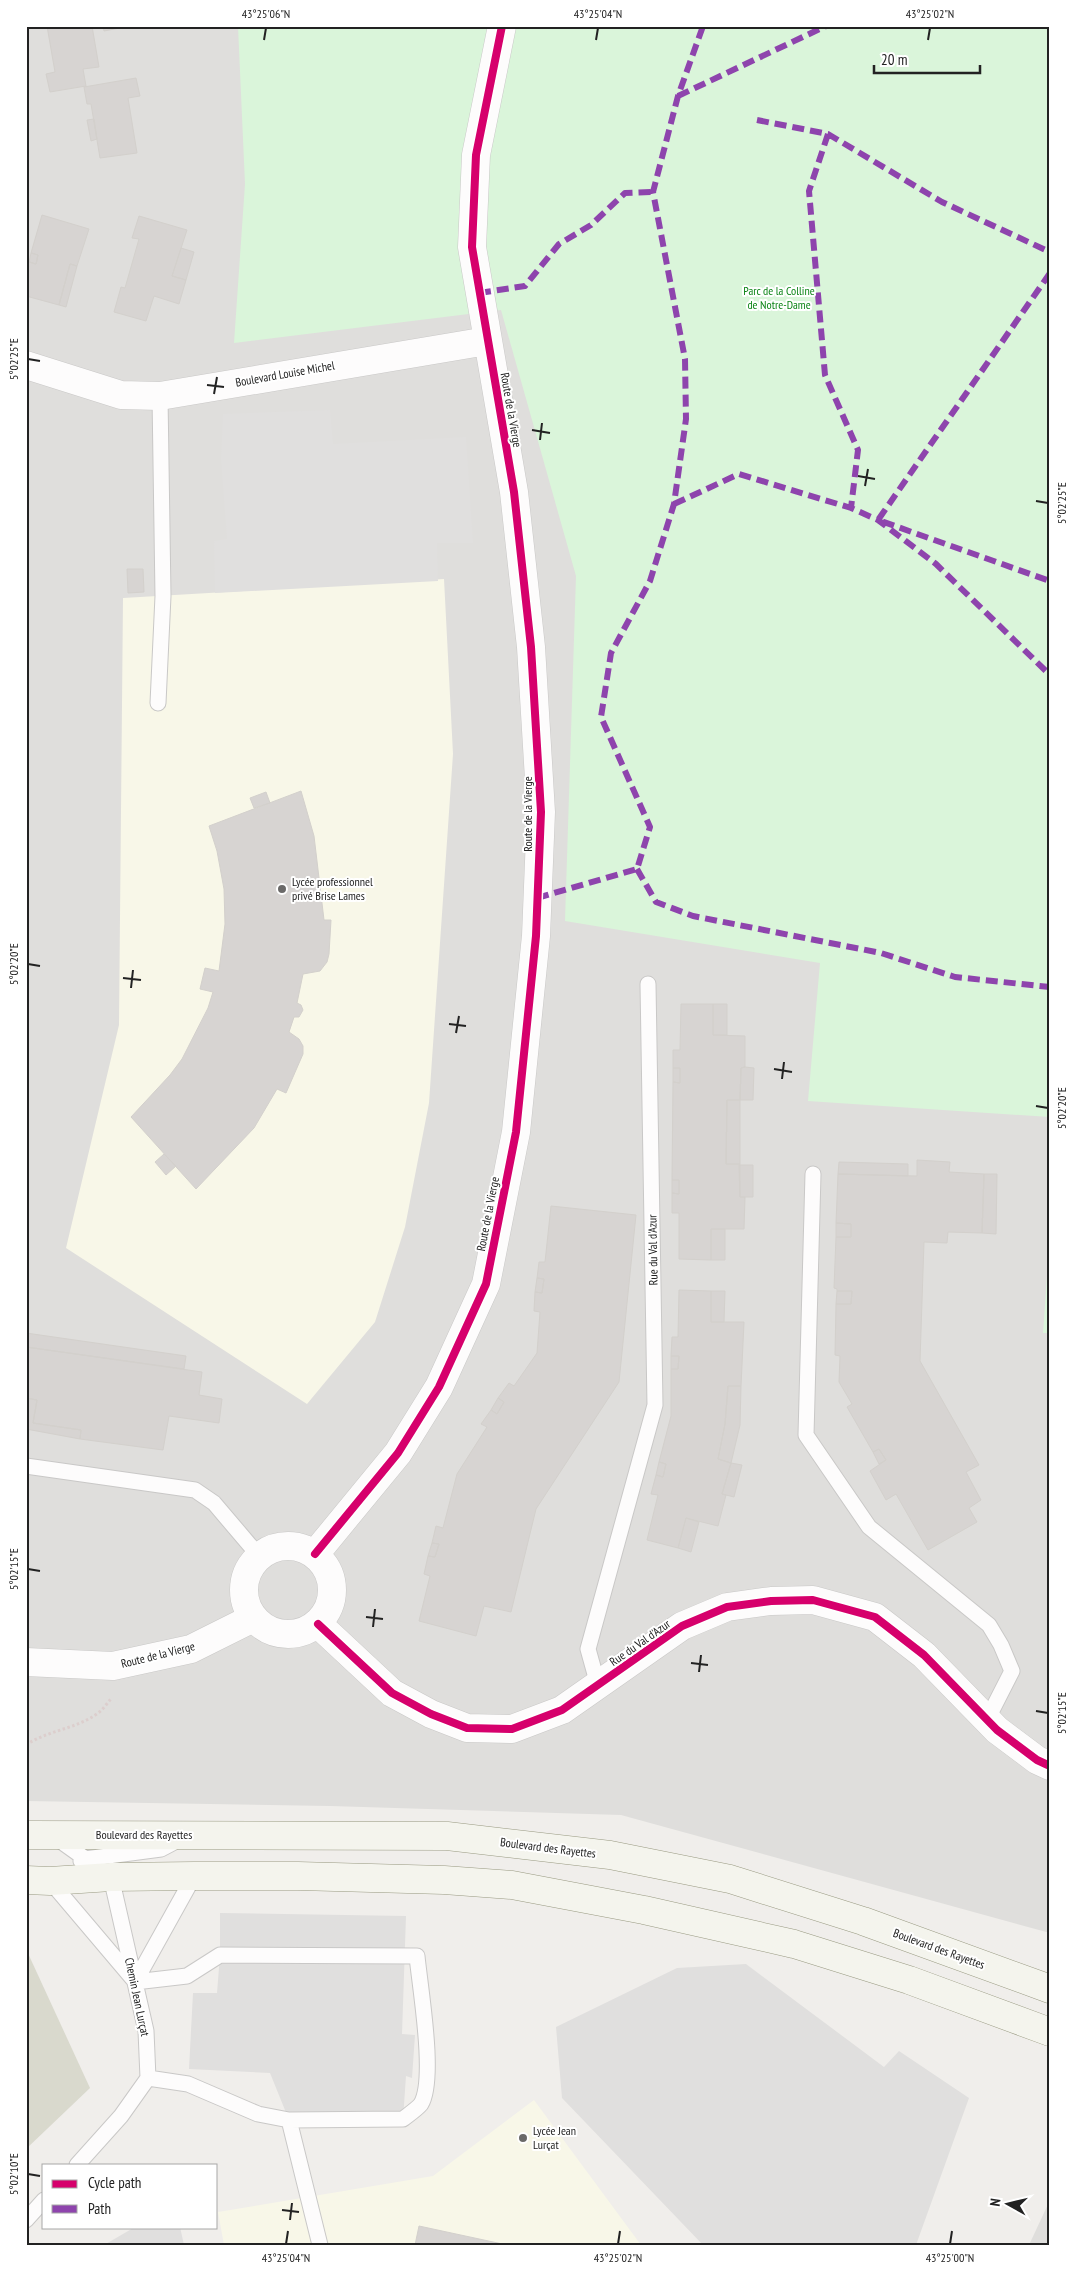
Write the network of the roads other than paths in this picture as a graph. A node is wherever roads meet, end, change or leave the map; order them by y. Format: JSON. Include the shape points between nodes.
{"nodes":[{"id":1,"x":502,"y":26,"type":"edge"},
{"id":2,"x":487,"y":341,"type":"junction"},
{"id":3,"x":26,"y":365,"type":"edge"},
{"id":4,"x":160,"y":396,"type":"junction"},
{"id":5,"x":158,"y":704,"type":"dead end"},
{"id":6,"x":648,"y":984,"type":"dead end"},
{"id":7,"x":813,"y":1174,"type":"dead end"},
{"id":8,"x":26,"y":1466,"type":"edge"},
{"id":9,"x":315,"y":1554,"type":"junction"},
{"id":10,"x":259,"y":1556,"type":"junction"},
{"id":11,"x":253,"y":1618,"type":"junction"},
{"id":12,"x":318,"y":1624,"type":"junction"},
{"id":13,"x":26,"y":1662,"type":"edge"},
{"id":14,"x":598,"y":1685,"type":"junction"},
{"id":15,"x":987,"y":1720,"type":"junction"},
{"id":16,"x":1050,"y":1766,"type":"edge"},
{"id":17,"x":190,"y":1834,"type":"junction"},
{"id":18,"x":26,"y":1835,"type":"edge"},
{"id":19,"x":53,"y":1836,"type":"junction"},
{"id":20,"x":85,"y":1859,"type":"junction"},
{"id":21,"x":194,"y":1876,"type":"junction"},
{"id":22,"x":111,"y":1877,"type":"junction"},
{"id":23,"x":38,"y":1880,"type":"edge"},
{"id":24,"x":135,"y":1982,"type":"junction"},
{"id":25,"x":1050,"y":1989,"type":"edge"},
{"id":26,"x":1050,"y":2032,"type":"edge"},
{"id":27,"x":148,"y":2078,"type":"junction"},
{"id":28,"x":289,"y":2120,"type":"junction"},
{"id":29,"x":78,"y":2164,"type":"edge"},
{"id":30,"x":42,"y":2202,"type":"edge"},
{"id":31,"x":26,"y":2220,"type":"edge"},
{"id":32,"x":320,"y":2245,"type":"edge"}],
"edges":[{"from":1,"to":2,"type":"street","name":"Route de la Vierge","via":[[476,155],[472,248]]},
{"from":2,"to":4,"type":"street","name":"Boulevard Louise Michel"},
{"from":2,"to":9,"type":"street","name":"Route de la Vierge","via":[[514,492],[532,647],[541,812],[536,936],[516,1132],[486,1284],[440,1387],[398,1453]]},
{"from":3,"to":4,"type":"street","name":"Boulevard Louise Michel","via":[[120,395]]},
{"from":4,"to":5,"type":"lane","via":[[163,596]]},
{"from":6,"to":14,"type":"lane","name":"Rue du Val d'Azur","via":[[655,1405],[588,1649]]},
{"from":7,"to":15,"type":"lane","via":[[806,1435],[869,1527],[989,1625],[1012,1671]]},
{"from":8,"to":10,"type":"lane","via":[[195,1490],[214,1503]]},
{"from":9,"to":10,"type":"street","via":[[293,1546],[269,1550]]},
{"from":9,"to":12,"type":"street","via":[[330,1575],[333,1588],[332,1602]]},
{"from":10,"to":11,"type":"street","via":[[245,1579],[244,1593]]},
{"from":11,"to":12,"type":"street","via":[[264,1628],[284,1635],[306,1632]]},
{"from":11,"to":13,"type":"street","name":"Route de la Vierge","via":[[191,1649],[113,1666]]},
{"from":12,"to":14,"type":"street","name":"Rue du Val d'Azur","via":[[392,1693],[431,1714],[467,1728],[512,1729],[562,1710]]},
{"from":14,"to":15,"type":"street","name":"Rue du Val d'Azur","via":[[682,1626],[727,1607],[813,1600],[876,1618],[924,1655]]},
{"from":15,"to":16,"type":"street","name":"Rue du Val d'Azur","via":[[1037,1760]]},
{"from":17,"to":19,"type":"main road","name":"Boulevard des Rayettes"},
{"from":17,"to":20,"type":"lane","via":[[161,1849]]},
{"from":17,"to":25,"type":"main road","name":"Boulevard des Rayettes","via":[[448,1836],[610,1855],[730,1879],[863,1921]]},
{"from":18,"to":19,"type":"main road","name":"Boulevard des Rayettes"},
{"from":19,"to":20,"type":"lane"},
{"from":20,"to":22,"type":"lane"},
{"from":20,"to":23,"type":"lane"},
{"from":21,"to":22,"type":"main road"},
{"from":21,"to":24,"type":"lane"},
{"from":21,"to":26,"type":"main road","via":[[444,1880],[512,1885],[644,1910],[794,1944],[909,1980]]},
{"from":22,"to":23,"type":"main road"},
{"from":22,"to":24,"type":"lane","name":"Chemin Jean Lurçat"},
{"from":23,"to":24,"type":"lane"},
{"from":24,"to":27,"type":"lane","name":"Chemin Jean Lurçat","via":[[146,2031]]},
{"from":24,"to":28,"type":"lane","via":[[188,1976],[220,1955],[417,1956],[427,2079],[420,2104],[403,2119]]},
{"from":27,"to":28,"type":"lane","via":[[188,2084],[258,2114]]},
{"from":27,"to":29,"type":"lane","via":[[121,2116]]},
{"from":28,"to":32,"type":"lane"},
{"from":30,"to":31,"type":"lane"}]}
